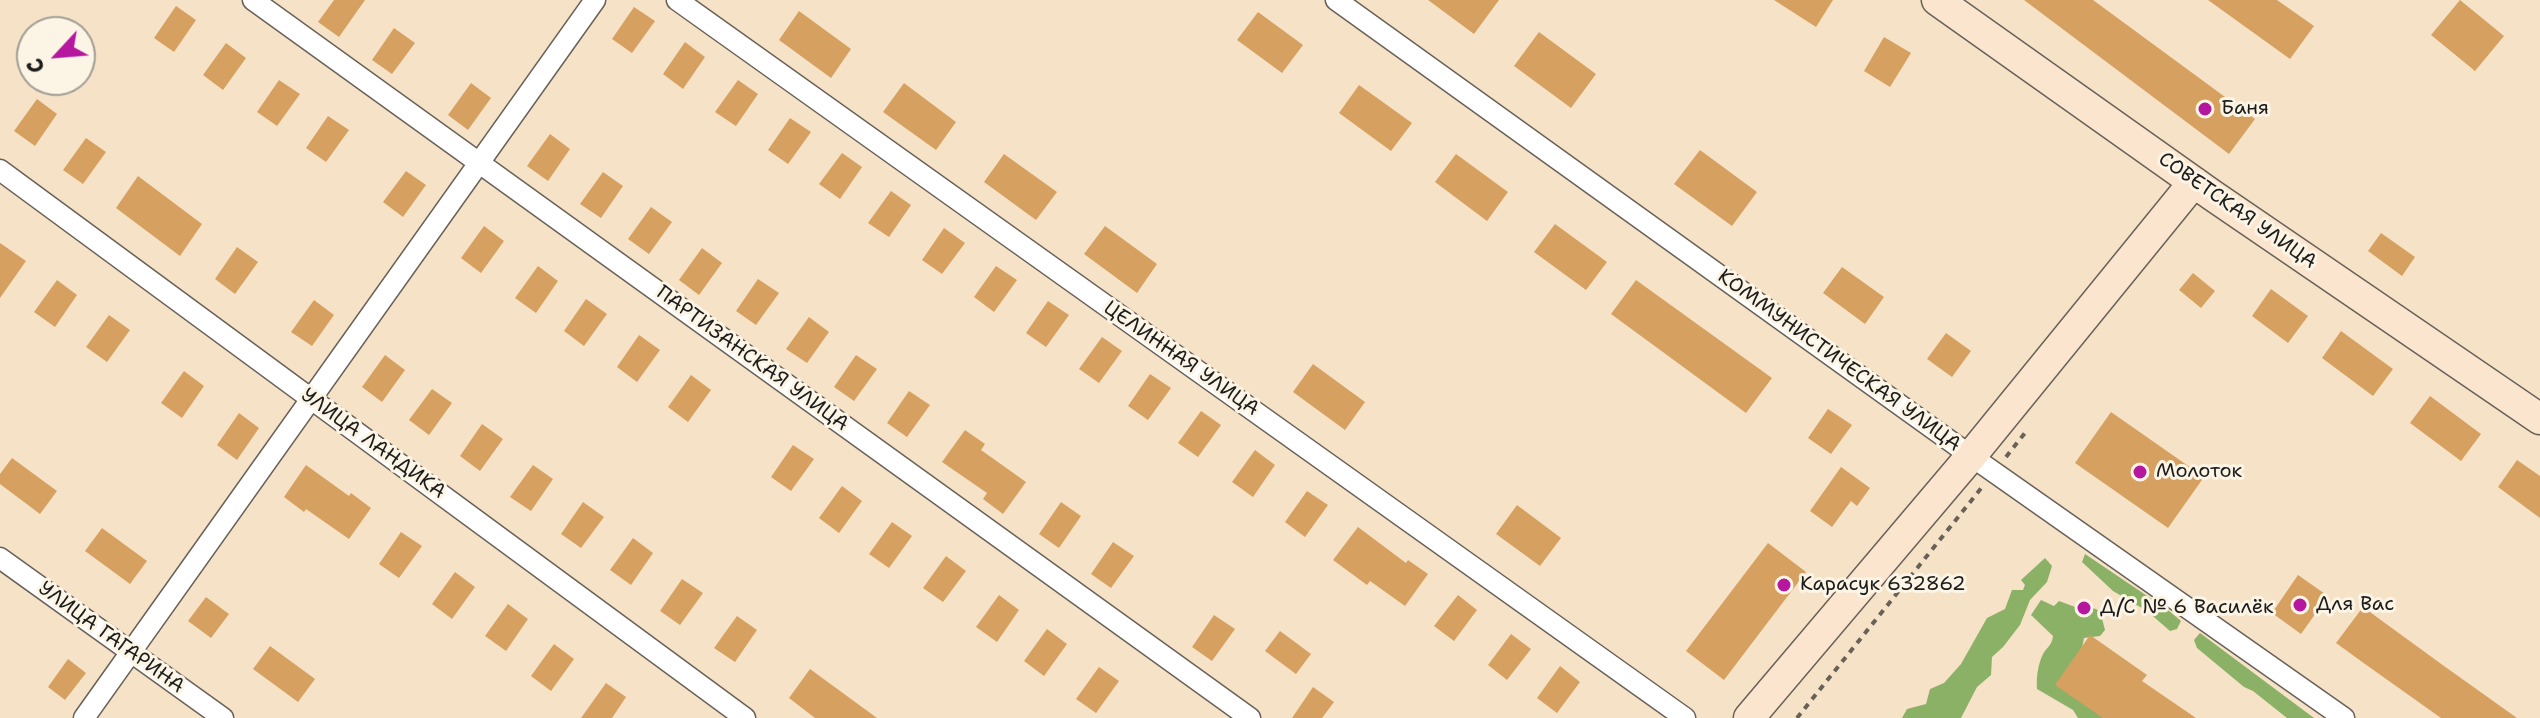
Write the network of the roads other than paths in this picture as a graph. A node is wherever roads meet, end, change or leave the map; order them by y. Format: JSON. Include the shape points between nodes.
{"nodes":[{"id":1,"x":253,"y":0,"type":"edge"},
{"id":2,"x":595,"y":0,"type":"edge"},
{"id":3,"x":677,"y":0,"type":"edge"},
{"id":4,"x":1336,"y":0,"type":"edge"},
{"id":5,"x":1937,"y":0,"type":"edge"},
{"id":6,"x":479,"y":163,"type":"junction"},
{"id":7,"x":0,"y":170,"type":"edge"},
{"id":8,"x":2194,"y":182,"type":"junction"},
{"id":9,"x":311,"y":399,"type":"junction"},
{"id":10,"x":2540,"y":419,"type":"edge"},
{"id":11,"x":1971,"y":456,"type":"junction"},
{"id":12,"x":0,"y":558,"type":"edge"},
{"id":13,"x":131,"y":652,"type":"junction"},
{"id":14,"x":84,"y":718,"type":"edge"},
{"id":15,"x":223,"y":718,"type":"edge"},
{"id":16,"x":745,"y":718,"type":"edge"},
{"id":17,"x":1250,"y":718,"type":"edge"},
{"id":18,"x":1685,"y":718,"type":"edge"},
{"id":19,"x":1749,"y":718,"type":"edge"},
{"id":20,"x":2344,"y":718,"type":"edge"}],
"edges":[{"from":1,"to":6,"type":"street","name":"ПАРТИЗАНСКАЯ УЛИЦА"},
{"from":2,"to":6,"type":"street"},
{"from":3,"to":18,"type":"street","name":"ЦЕЛИННАЯ УЛИЦА"},
{"from":4,"to":11,"type":"street","name":"КОММУНИСТИЧЕСКАЯ УЛИЦА"},
{"from":5,"to":8,"type":"street","name":"СОВЕТСКАЯ УЛИЦА"},
{"from":6,"to":9,"type":"street"},
{"from":6,"to":17,"type":"street","name":"ПАРТИЗАНСКАЯ УЛИЦА"},
{"from":7,"to":9,"type":"street","name":"УЛИЦА ЛАНДИКА"},
{"from":8,"to":10,"type":"street","name":"СОВЕТСКАЯ УЛИЦА"},
{"from":8,"to":11,"type":"street"},
{"from":9,"to":13,"type":"street"},
{"from":9,"to":16,"type":"street","name":"УЛИЦА ЛАНДИКА"},
{"from":11,"to":19,"type":"street"},
{"from":11,"to":20,"type":"street","name":"КОММУНИСТИЧЕСКАЯ УЛИЦА"},
{"from":12,"to":13,"type":"street","name":"УЛИЦА ГАГАРИНА"},
{"from":13,"to":14,"type":"street"},
{"from":13,"to":15,"type":"street","name":"УЛИЦА ГАГАРИНА"}]}
